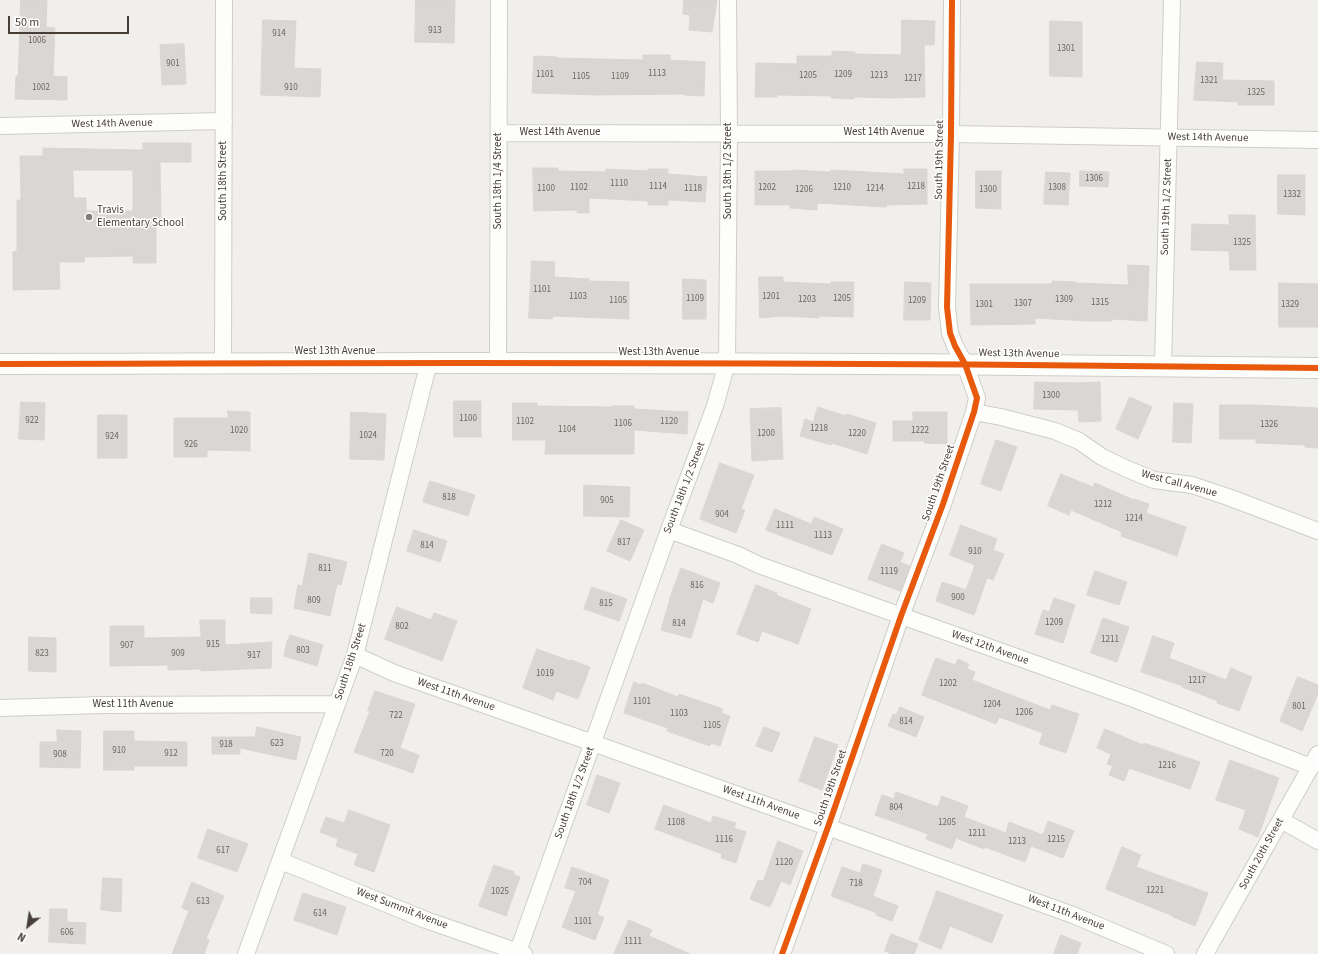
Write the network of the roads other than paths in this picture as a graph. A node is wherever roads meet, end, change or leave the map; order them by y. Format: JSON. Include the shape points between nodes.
{"nodes":[{"id":1,"x":224,"y":0,"type":"edge"},
{"id":2,"x":499,"y":0,"type":"edge"},
{"id":3,"x":728,"y":0,"type":"edge"},
{"id":4,"x":952,"y":0,"type":"edge"},
{"id":5,"x":1172,"y":0,"type":"edge"},
{"id":6,"x":224,"y":121,"type":"junction"},
{"id":7,"x":0,"y":126,"type":"edge"},
{"id":8,"x":729,"y":132,"type":"junction"},
{"id":9,"x":499,"y":133,"type":"junction"},
{"id":10,"x":951,"y":134,"type":"junction"},
{"id":11,"x":1169,"y":138,"type":"junction"},
{"id":12,"x":1318,"y":140,"type":"edge"},
{"id":13,"x":429,"y":362,"type":"junction"},
{"id":14,"x":498,"y":362,"type":"junction"},
{"id":15,"x":223,"y":363,"type":"junction"},
{"id":16,"x":727,"y":363,"type":"junction"},
{"id":17,"x":0,"y":364,"type":"edge"},
{"id":18,"x":965,"y":364,"type":"junction"},
{"id":19,"x":1163,"y":366,"type":"junction"},
{"id":20,"x":1318,"y":368,"type":"edge"},
{"id":21,"x":974,"y":412,"type":"junction"},
{"id":22,"x":669,"y":530,"type":"junction"},
{"id":23,"x":1318,"y":531,"type":"edge"},
{"id":24,"x":901,"y":616,"type":"junction"},
{"id":25,"x":355,"y":655,"type":"junction"},
{"id":26,"x":338,"y":704,"type":"junction"},
{"id":27,"x":0,"y":708,"type":"edge"},
{"id":28,"x":593,"y":743,"type":"junction"},
{"id":29,"x":1314,"y":760,"type":"edge"},
{"id":30,"x":1281,"y":820,"type":"junction"},
{"id":31,"x":828,"y":827,"type":"junction"},
{"id":32,"x":1318,"y":841,"type":"edge"},
{"id":33,"x":281,"y":861,"type":"junction"},
{"id":34,"x":519,"y":953,"type":"edge"},
{"id":35,"x":246,"y":954,"type":"edge"},
{"id":36,"x":782,"y":954,"type":"edge"},
{"id":37,"x":1166,"y":954,"type":"edge"},
{"id":38,"x":1205,"y":954,"type":"edge"}],
"edges":[{"from":1,"to":6,"type":"street","name":"South 18th Street"},
{"from":2,"to":9,"type":"street","name":"South 18th 1/4 Street"},
{"from":3,"to":8,"type":"street","name":"South 18th 1/2 Street"},
{"from":4,"to":10,"type":"street","name":"South 19th Street"},
{"from":5,"to":11,"type":"street","name":"South 19th 1/2 Street"},
{"from":6,"to":7,"type":"street","name":"West 14th Avenue"},
{"from":6,"to":15,"type":"street","name":"South 18th Street"},
{"from":8,"to":9,"type":"street","name":"West 14th Avenue"},
{"from":8,"to":10,"type":"street","name":"West 14th Avenue"},
{"from":8,"to":16,"type":"street","name":"South 18th 1/2 Street"},
{"from":9,"to":14,"type":"street","name":"South 18th 1/4 Street"},
{"from":10,"to":11,"type":"street","name":"West 14th Avenue"},
{"from":10,"to":18,"type":"street","name":"South 19th Street","via":[[947,307],[954,346]]},
{"from":11,"to":12,"type":"street","name":"West 14th Avenue"},
{"from":11,"to":19,"type":"street","name":"South 19th 1/2 Street"},
{"from":13,"to":14,"type":"street","name":"West 13th Avenue"},
{"from":13,"to":15,"type":"street","name":"West 13th Avenue"},
{"from":13,"to":25,"type":"street","name":"South 18th Street"},
{"from":14,"to":16,"type":"street","name":"West 13th Avenue"},
{"from":15,"to":17,"type":"street","name":"West 13th Avenue"},
{"from":16,"to":18,"type":"street","name":"West 13th Avenue"},
{"from":16,"to":22,"type":"street","name":"South 18th 1/2 Street","via":[[716,406]]},
{"from":18,"to":19,"type":"street","name":"West 13th Avenue"},
{"from":18,"to":21,"type":"street","name":"South 19th Street","via":[[977,398]]},
{"from":19,"to":20,"type":"street","name":"West 13th Avenue"},
{"from":21,"to":23,"type":"street","name":"West Call Avenue","via":[[1055,431],[1079,441],[1127,469],[1154,480],[1192,486],[1228,497]]},
{"from":21,"to":24,"type":"street","name":"South 19th Street"},
{"from":22,"to":24,"type":"street","name":"West 12th Avenue"},
{"from":22,"to":28,"type":"street","name":"South 18th 1/2 Street"},
{"from":24,"to":29,"type":"street","name":"West 12th Avenue"},
{"from":24,"to":31,"type":"street","name":"South 19th Street"},
{"from":25,"to":26,"type":"street","name":"South 18th Street"},
{"from":25,"to":28,"type":"street","name":"West 11th Avenue","via":[[394,673]]},
{"from":26,"to":27,"type":"street","name":"West 11th Avenue"},
{"from":26,"to":33,"type":"street","name":"South 18th Street"},
{"from":28,"to":31,"type":"street","name":"West 11th Avenue"},
{"from":28,"to":34,"type":"street","name":"South 18th 1/2 Street"},
{"from":29,"to":30,"type":"street","name":"South 20th Street"},
{"from":30,"to":32,"type":"street"},
{"from":30,"to":38,"type":"street","name":"South 20th Street"},
{"from":31,"to":36,"type":"street","name":"South 19th Street"},
{"from":31,"to":37,"type":"street","name":"West 11th Avenue","via":[[1073,915]]},
{"from":33,"to":34,"type":"street","name":"West Summit Avenue","via":[[426,920]]},
{"from":33,"to":35,"type":"street","name":"South 18th Street"}]}
